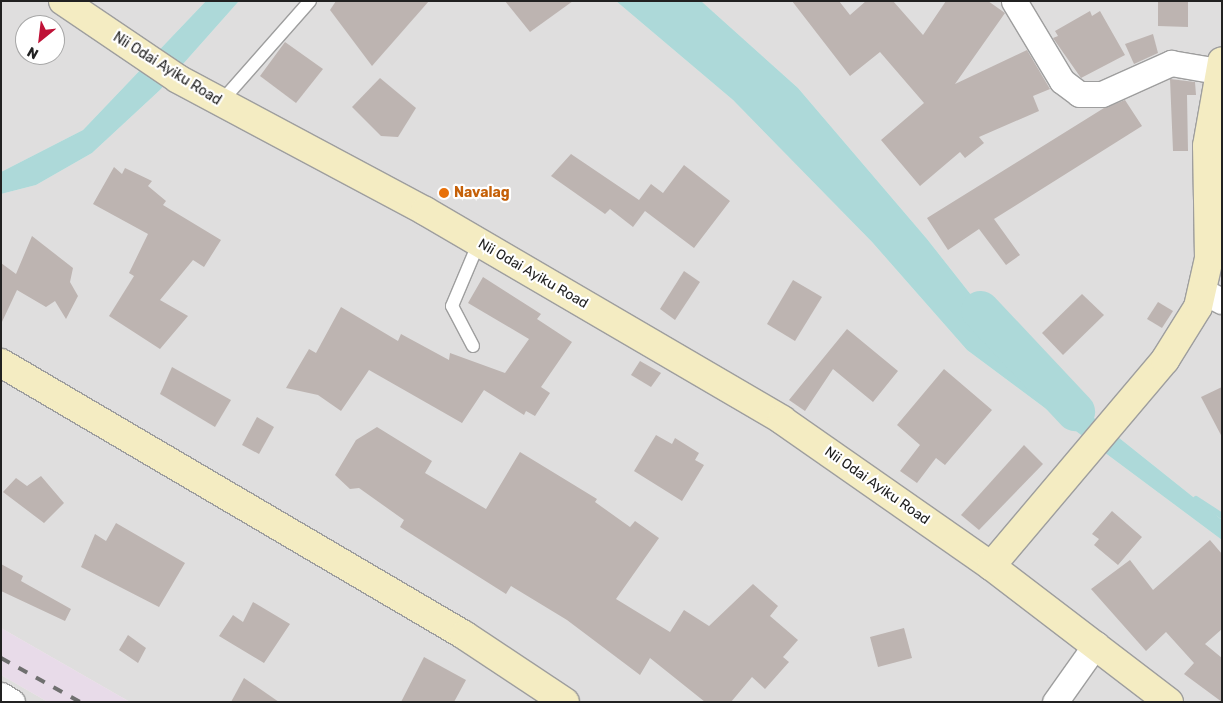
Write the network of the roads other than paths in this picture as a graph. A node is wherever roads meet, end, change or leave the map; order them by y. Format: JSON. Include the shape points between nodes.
{"nodes":[{"id":1,"x":63,"y":1,"type":"edge"},
{"id":2,"x":310,"y":1,"type":"edge"},
{"id":3,"x":1014,"y":1,"type":"edge"},
{"id":4,"x":1220,"y":66,"type":"edge"},
{"id":5,"x":220,"y":103,"type":"junction"},
{"id":6,"x":479,"y":242,"type":"junction"},
{"id":7,"x":1213,"y":297,"type":"edge"},
{"id":8,"x":473,"y":346,"type":"dead end"},
{"id":9,"x":1,"y":364,"type":"edge"},
{"id":10,"x":991,"y":566,"type":"junction"},
{"id":11,"x":1096,"y":644,"type":"junction"},
{"id":12,"x":1,"y":696,"type":"edge"},
{"id":13,"x":12,"y":702,"type":"edge"},
{"id":14,"x":565,"y":702,"type":"edge"},
{"id":15,"x":1055,"y":702,"type":"edge"},
{"id":16,"x":1169,"y":702,"type":"edge"}],
"edges":[{"from":1,"to":5,"type":"street","name":"Nii Odai Ayiku Road","via":[[178,79]]},
{"from":2,"to":5,"type":"lane"},
{"from":3,"to":4,"type":"street","via":[[1062,81],[1079,94],[1102,94],[1171,63]]},
{"from":4,"to":7,"type":"street","via":[[1206,146]]},
{"from":5,"to":6,"type":"street","name":"Nii Odai Ayiku Road"},
{"from":6,"to":8,"type":"lane","via":[[452,306]]},
{"from":6,"to":10,"type":"street","name":"Nii Odai Ayiku Road","via":[[782,420]]},
{"from":7,"to":10,"type":"street","via":[[1114,423]]},
{"from":9,"to":14,"type":"street","via":[[464,635]]},
{"from":10,"to":11,"type":"street","name":"Nii Odai Ayiku Road"},
{"from":11,"to":15,"type":"street"},
{"from":11,"to":16,"type":"street","name":"Nii Odai Ayiku Road"},
{"from":12,"to":13,"type":"street"}]}
